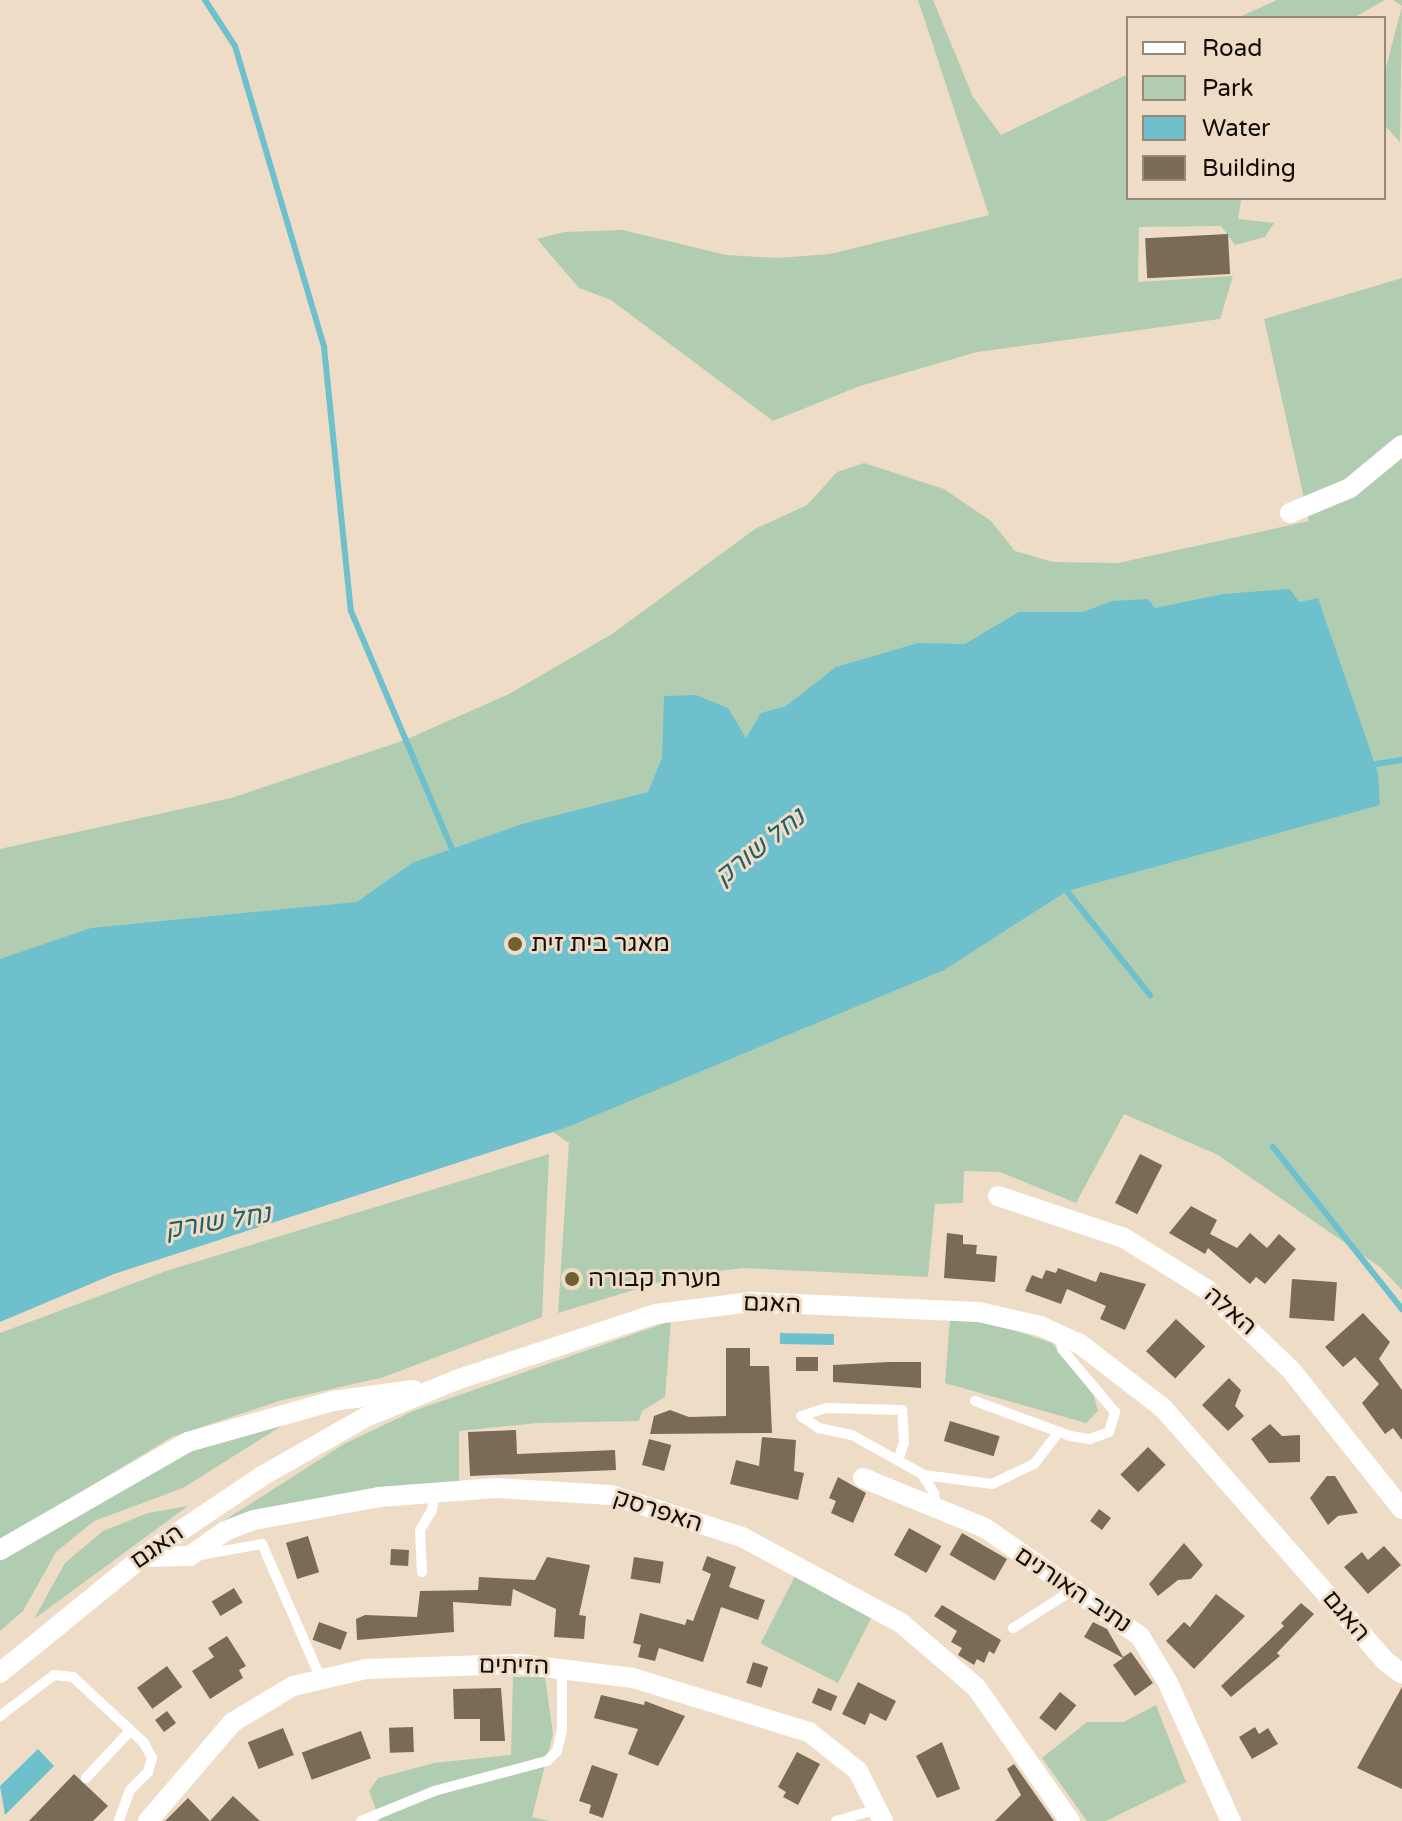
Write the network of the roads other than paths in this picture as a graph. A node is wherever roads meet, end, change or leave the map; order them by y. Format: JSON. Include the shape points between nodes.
{"nodes":[{"id":1,"x":1402,"y":445,"type":"edge"},
{"id":2,"x":1290,"y":513,"type":"dead end"},
{"id":3,"x":998,"y":1196,"type":"dead end"},
{"id":4,"x":1060,"y":1334,"type":"junction"},
{"id":5,"x":432,"y":1390,"type":"junction"},
{"id":6,"x":975,"y":1401,"type":"dead end"},
{"id":7,"x":1059,"y":1432,"type":"junction"},
{"id":8,"x":898,"y":1460,"type":"junction"},
{"id":9,"x":922,"y":1474,"type":"junction"},
{"id":10,"x":863,"y":1478,"type":"dead end"},
{"id":11,"x":435,"y":1492,"type":"junction"},
{"id":12,"x":936,"y":1506,"type":"junction"},
{"id":13,"x":1402,"y":1509,"type":"edge"},
{"id":14,"x":0,"y":1550,"type":"edge"},
{"id":15,"x":190,"y":1556,"type":"junction"},
{"id":16,"x":142,"y":1557,"type":"junction"},
{"id":17,"x":422,"y":1572,"type":"dead end"},
{"id":18,"x":1075,"y":1589,"type":"junction"},
{"id":19,"x":1013,"y":1628,"type":"dead end"},
{"id":20,"x":562,"y":1667,"type":"junction"},
{"id":21,"x":0,"y":1673,"type":"edge"},
{"id":22,"x":1402,"y":1674,"type":"edge"},
{"id":23,"x":320,"y":1677,"type":"junction"},
{"id":24,"x":0,"y":1716,"type":"edge"},
{"id":25,"x":130,"y":1731,"type":"junction"},
{"id":26,"x":86,"y":1778,"type":"dead end"},
{"id":27,"x":881,"y":1815,"type":"edge"},
{"id":28,"x":119,"y":1821,"type":"edge"},
{"id":29,"x":148,"y":1821,"type":"edge"},
{"id":30,"x":361,"y":1821,"type":"edge"},
{"id":31,"x":836,"y":1821,"type":"edge"},
{"id":32,"x":1070,"y":1821,"type":"edge"},
{"id":33,"x":1231,"y":1821,"type":"edge"}],
"edges":[{"from":1,"to":2,"type":"street","via":[[1350,488]]},
{"from":3,"to":13,"type":"street","name":"האלה","via":[[1124,1238],[1206,1289],[1291,1370]]},
{"from":4,"to":5,"type":"street","name":"האגם","via":[[979,1312],[710,1303],[656,1314]]},
{"from":4,"to":7,"type":"lane","via":[[1062,1349],[1115,1412],[1115,1423],[1090,1439]]},
{"from":4,"to":22,"type":"street","name":"האגם","via":[[1121,1371],[1163,1408]]},
{"from":5,"to":14,"type":"street","via":[[333,1401],[188,1442]]},
{"from":5,"to":16,"type":"street","name":"האגם","via":[[366,1417],[293,1458]]},
{"from":6,"to":7,"type":"lane"},
{"from":7,"to":9,"type":"lane","via":[[1034,1464],[992,1484],[956,1483]]},
{"from":8,"to":8,"type":"lane","via":[[904,1443],[902,1410],[826,1408],[801,1416]]},
{"from":8,"to":9,"type":"lane"},
{"from":9,"to":12,"type":"lane"},
{"from":10,"to":12,"type":"street","name":"נתיב האורנים"},
{"from":11,"to":15,"type":"street","name":"האפרסק","via":[[254,1520],[225,1531]]},
{"from":11,"to":17,"type":"lane","via":[[420,1530]]},
{"from":11,"to":32,"type":"street","name":"האפרסק","via":[[555,1488],[611,1495],[742,1537],[838,1585],[901,1623],[976,1687]]},
{"from":12,"to":18,"type":"street","name":"נתיב האורנים","via":[[985,1528]]},
{"from":15,"to":16,"type":"street"},
{"from":15,"to":23,"type":"lane","via":[[262,1544]]},
{"from":16,"to":21,"type":"street","name":"האגם"},
{"from":18,"to":19,"type":"lane"},
{"from":18,"to":33,"type":"street","name":"נתיב האורנים","via":[[1119,1617],[1157,1660]]},
{"from":20,"to":23,"type":"street","name":"הזיתים","via":[[387,1668]]},
{"from":20,"to":27,"type":"street","name":"הזיתים","via":[[633,1678],[809,1732],[849,1761]]},
{"from":20,"to":30,"type":"lane","via":[[562,1730],[557,1751],[547,1761],[434,1791]]},
{"from":23,"to":29,"type":"street","name":"הזיתים","via":[[277,1693],[233,1722]]},
{"from":24,"to":25,"type":"lane","via":[[61,1672]]},
{"from":25,"to":26,"type":"lane"},
{"from":25,"to":28,"type":"lane","via":[[144,1743],[152,1764],[130,1790]]},
{"from":27,"to":31,"type":"lane"}]}
